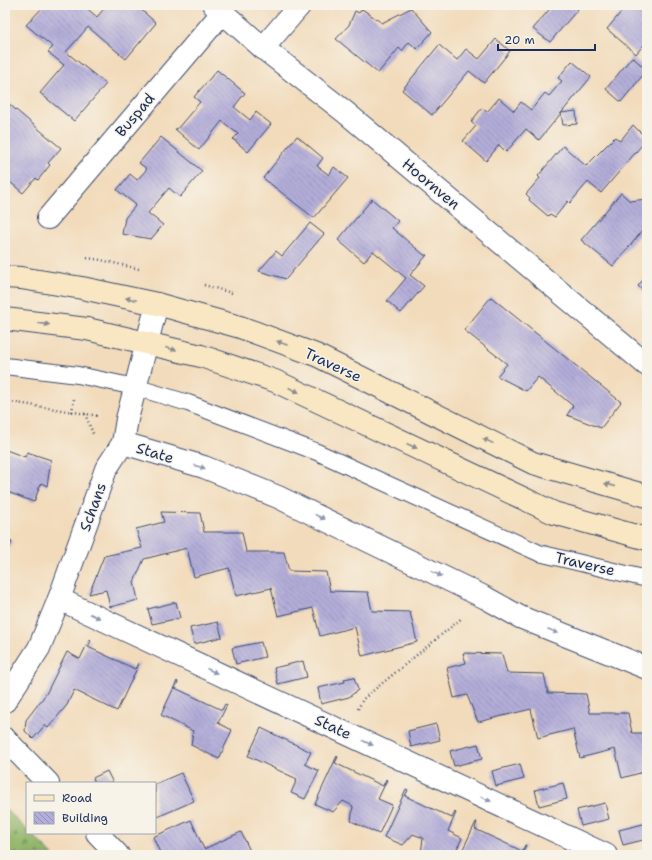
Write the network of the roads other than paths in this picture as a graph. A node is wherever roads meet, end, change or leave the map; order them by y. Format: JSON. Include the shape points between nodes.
{"nodes":[{"id":1,"x":300,"y":5,"type":"edge"},
{"id":2,"x":218,"y":9,"type":"edge"},
{"id":3,"x":264,"y":48,"type":"junction"},
{"id":4,"x":48,"y":218,"type":"dead end"},
{"id":5,"x":5,"y":276,"type":"edge"},
{"id":6,"x":157,"y":304,"type":"junction"},
{"id":7,"x":5,"y":319,"type":"edge"},
{"id":8,"x":147,"y":343,"type":"junction"},
{"id":9,"x":647,"y":365,"type":"edge"},
{"id":10,"x":5,"y":366,"type":"edge"},
{"id":11,"x":135,"y":387,"type":"junction"},
{"id":12,"x":123,"y":443,"type":"junction"},
{"id":13,"x":647,"y":496,"type":"edge"},
{"id":14,"x":647,"y":539,"type":"edge"},
{"id":15,"x":647,"y":579,"type":"edge"},
{"id":16,"x":59,"y":599,"type":"junction"},
{"id":17,"x":647,"y":668,"type":"edge"},
{"id":18,"x":5,"y":701,"type":"edge"},
{"id":19,"x":5,"y":739,"type":"edge"},
{"id":20,"x":47,"y":782,"type":"edge"},
{"id":21,"x":97,"y":834,"type":"edge"},
{"id":22,"x":118,"y":855,"type":"edge"},
{"id":23,"x":606,"y":855,"type":"edge"}],
"edges":[{"from":1,"to":3,"type":"street"},
{"from":2,"to":3,"type":"street","name":"Hoornven"},
{"from":2,"to":4,"type":"street","name":"Buspad"},
{"from":3,"to":9,"type":"street","name":"Hoornven","via":[[345,112]]},
{"from":6,"to":5,"type":"street","name":"Traverse","one_way":true},
{"from":6,"to":8,"type":"street","name":"Schans"},
{"from":13,"to":6,"type":"street","name":"Traverse","one_way":true,"via":[[533,463],[316,355],[240,326]]},
{"from":7,"to":8,"type":"street","one_way":true,"via":[[87,329]]},
{"from":8,"to":11,"type":"street","name":"Schans"},
{"from":8,"to":14,"type":"street","one_way":true,"via":[[201,356],[276,381],[554,513]]},
{"from":10,"to":11,"type":"lane","name":"Traverse","via":[[78,375]]},
{"from":11,"to":12,"type":"street","name":"Schans"},
{"from":11,"to":15,"type":"lane","name":"Traverse","via":[[188,403],[317,452],[539,553]]},
{"from":12,"to":16,"type":"street","name":"Schans","via":[[106,469]]},
{"from":12,"to":17,"type":"street","name":"State","one_way":true,"via":[[204,468],[278,497],[520,617]]},
{"from":16,"to":18,"type":"street","name":"Schans","via":[[39,648]]},
{"from":16,"to":23,"type":"street","name":"State","one_way":true},
{"from":19,"to":20,"type":"street"},
{"from":21,"to":22,"type":"street"}]}
